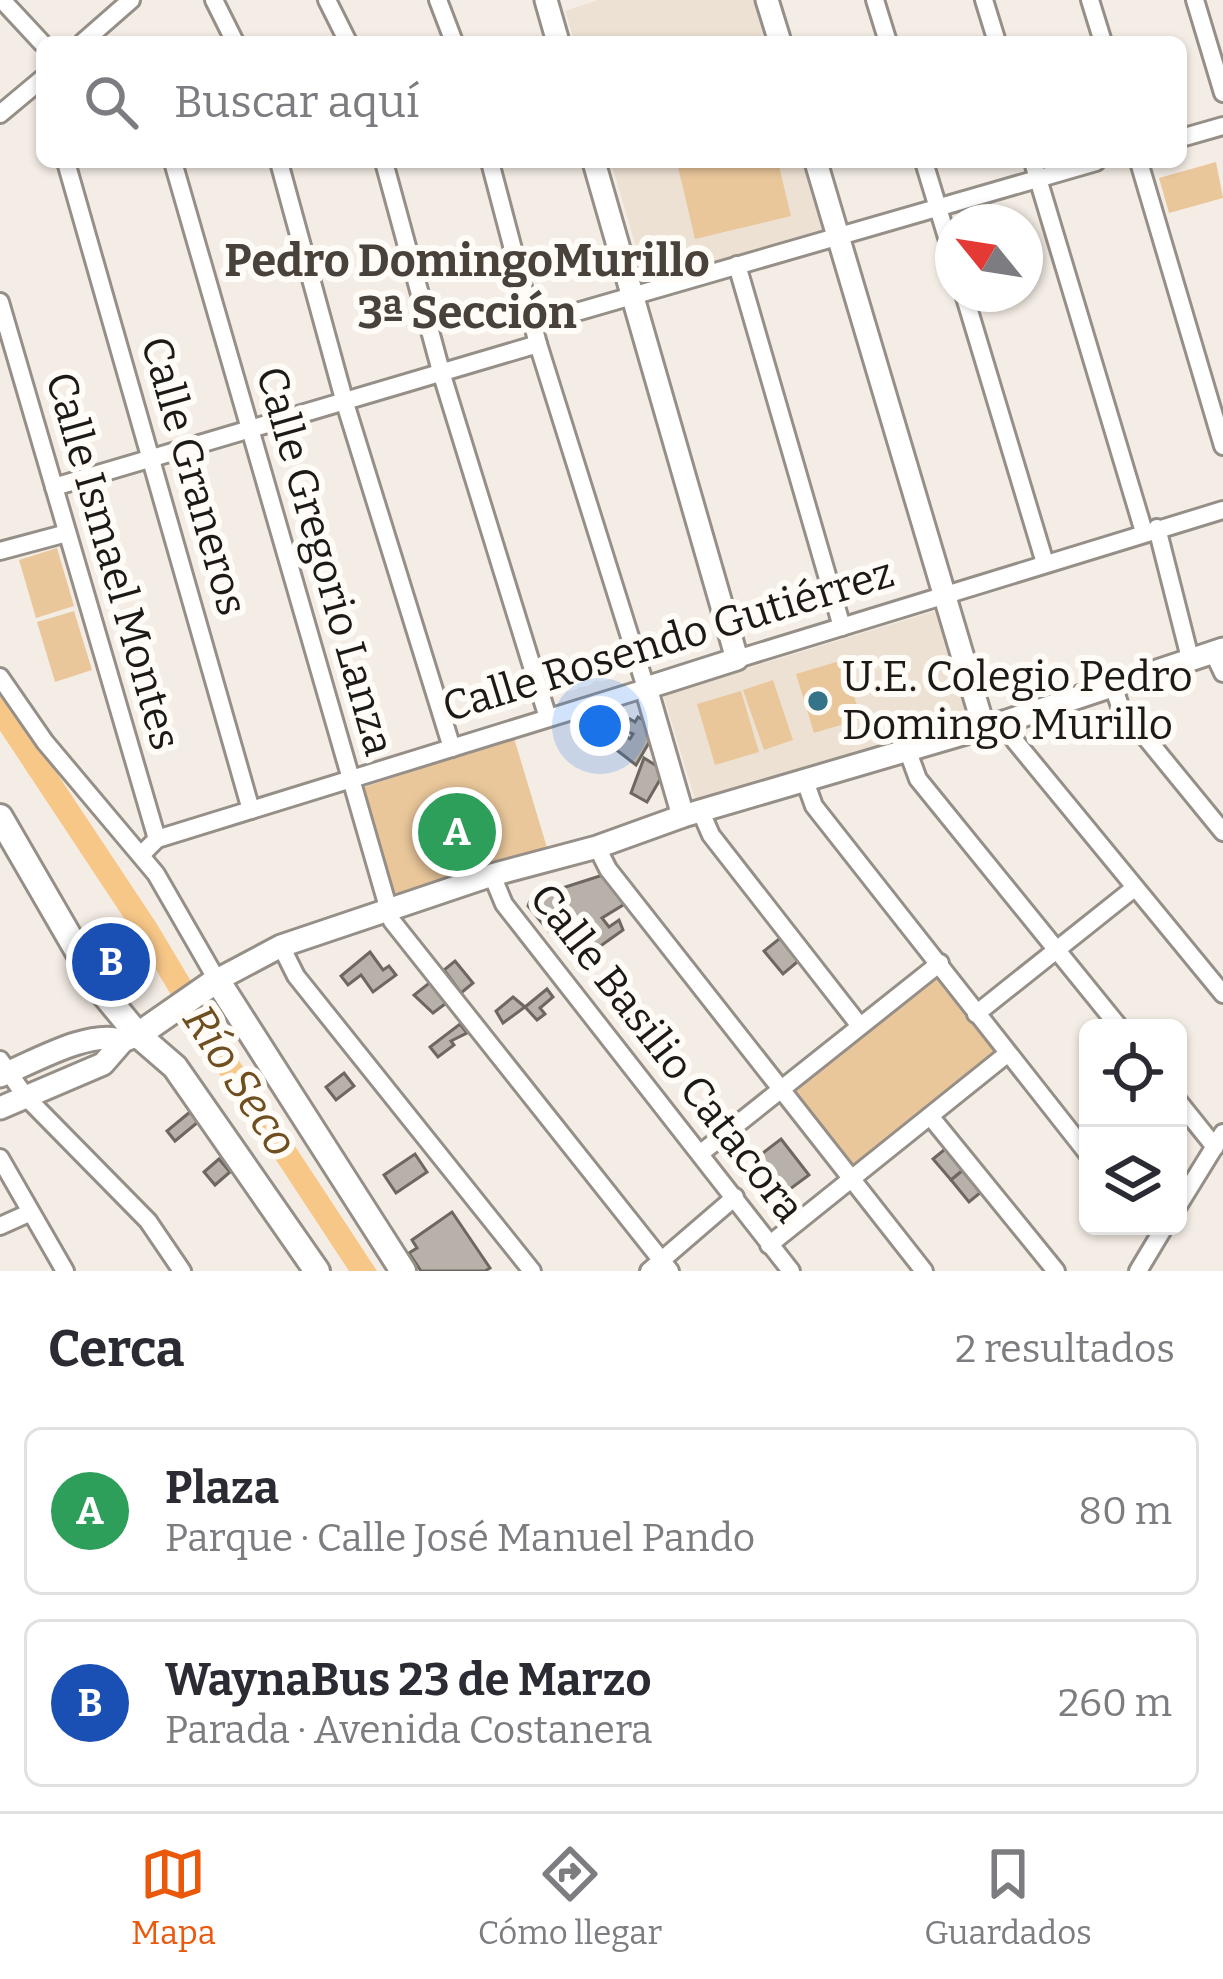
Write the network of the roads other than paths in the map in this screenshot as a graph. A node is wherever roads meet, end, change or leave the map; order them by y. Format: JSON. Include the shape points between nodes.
{"nodes":[{"id":1,"x":2,"y":0,"type":"edge"},
{"id":2,"x":131,"y":0,"type":"edge"},
{"id":3,"x":214,"y":0,"type":"edge"},
{"id":4,"x":327,"y":0,"type":"edge"},
{"id":5,"x":438,"y":0,"type":"edge"},
{"id":6,"x":546,"y":0,"type":"edge"},
{"id":7,"x":767,"y":0,"type":"edge"},
{"id":8,"x":875,"y":0,"type":"edge"},
{"id":9,"x":984,"y":0,"type":"edge"},
{"id":10,"x":1090,"y":0,"type":"edge"},
{"id":11,"x":1195,"y":0,"type":"edge"},
{"id":12,"x":102,"y":25,"type":"junction"},
{"id":13,"x":90,"y":36,"type":"edge"},
{"id":14,"x":111,"y":36,"type":"edge"},
{"id":15,"x":233,"y":36,"type":"edge"},
{"id":16,"x":345,"y":36,"type":"edge"},
{"id":17,"x":452,"y":36,"type":"edge"},
{"id":18,"x":556,"y":36,"type":"edge"},
{"id":19,"x":778,"y":36,"type":"edge"},
{"id":20,"x":886,"y":36,"type":"edge"},
{"id":21,"x":995,"y":36,"type":"edge"},
{"id":22,"x":1101,"y":36,"type":"edge"},
{"id":23,"x":36,"y":37,"type":"edge"},
{"id":24,"x":36,"y":84,"type":"edge"},
{"id":25,"x":1223,"y":93,"type":"edge"},
{"id":26,"x":0,"y":114,"type":"edge"},
{"id":27,"x":1223,"y":126,"type":"edge"},
{"id":28,"x":1187,"y":136,"type":"edge"},
{"id":29,"x":68,"y":168,"type":"edge"},
{"id":30,"x":175,"y":168,"type":"edge"},
{"id":31,"x":282,"y":168,"type":"edge"},
{"id":32,"x":386,"y":168,"type":"edge"},
{"id":33,"x":492,"y":168,"type":"edge"},
{"id":34,"x":596,"y":168,"type":"edge"},
{"id":35,"x":819,"y":168,"type":"edge"},
{"id":36,"x":926,"y":168,"type":"edge"},
{"id":37,"x":1141,"y":168,"type":"edge"},
{"id":38,"x":1036,"y":170,"type":"edge"},
{"id":39,"x":938,"y":204,"type":"edge"},
{"id":40,"x":941,"y":204,"type":"edge"},
{"id":41,"x":935,"y":206,"type":"edge"},
{"id":42,"x":839,"y":234,"type":"junction"},
{"id":43,"x":737,"y":265,"type":"junction"},
{"id":44,"x":633,"y":295,"type":"junction"},
{"id":45,"x":0,"y":302,"type":"edge"},
{"id":46,"x":969,"y":312,"type":"edge"},
{"id":47,"x":535,"y":324,"type":"junction"},
{"id":48,"x":538,"y":344,"type":"junction"},
{"id":49,"x":442,"y":375,"type":"junction"},
{"id":50,"x":345,"y":404,"type":"junction"},
{"id":51,"x":248,"y":431,"type":"junction"},
{"id":52,"x":1223,"y":446,"type":"edge"},
{"id":53,"x":152,"y":459,"type":"junction"},
{"id":54,"x":54,"y":488,"type":"junction"},
{"id":55,"x":1223,"y":510,"type":"edge"},
{"id":56,"x":1151,"y":530,"type":"junction"},
{"id":57,"x":67,"y":533,"type":"junction"},
{"id":58,"x":0,"y":551,"type":"edge"},
{"id":59,"x":1045,"y":563,"type":"junction"},
{"id":60,"x":946,"y":595,"type":"junction"},
{"id":61,"x":842,"y":627,"type":"junction"},
{"id":62,"x":1190,"y":658,"type":"junction"},
{"id":63,"x":1220,"y":658,"type":"edge"},
{"id":64,"x":737,"y":659,"type":"junction"},
{"id":65,"x":0,"y":677,"type":"edge"},
{"id":66,"x":1113,"y":686,"type":"junction"},
{"id":67,"x":646,"y":688,"type":"junction"},
{"id":68,"x":548,"y":718,"type":"junction"},
{"id":69,"x":1007,"y":721,"type":"junction"},
{"id":70,"x":983,"y":725,"type":"junction"},
{"id":71,"x":452,"y":748,"type":"junction"},
{"id":72,"x":907,"y":749,"type":"junction"},
{"id":73,"x":350,"y":779,"type":"junction"},
{"id":74,"x":805,"y":781,"type":"junction"},
{"id":75,"x":251,"y":810,"type":"junction"},
{"id":76,"x":692,"y":814,"type":"junction"},
{"id":77,"x":0,"y":817,"type":"edge"},
{"id":78,"x":1223,"y":832,"type":"edge"},
{"id":79,"x":157,"y":839,"type":"junction"},
{"id":80,"x":597,"y":847,"type":"junction"},
{"id":81,"x":142,"y":854,"type":"junction"},
{"id":82,"x":492,"y":875,"type":"junction"},
{"id":83,"x":1133,"y":890,"type":"junction"},
{"id":84,"x":390,"y":911,"type":"junction"},
{"id":85,"x":280,"y":946,"type":"junction"},
{"id":86,"x":1058,"y":951,"type":"junction"},
{"id":87,"x":940,"y":963,"type":"junction"},
{"id":88,"x":208,"y":988,"type":"junction"},
{"id":89,"x":1223,"y":994,"type":"edge"},
{"id":90,"x":976,"y":1014,"type":"junction"},
{"id":91,"x":1113,"y":1019,"type":"edge"},
{"id":92,"x":860,"y":1026,"type":"junction"},
{"id":93,"x":131,"y":1038,"type":"junction"},
{"id":94,"x":1007,"y":1054,"type":"junction"},
{"id":95,"x":3,"y":1070,"type":"edge"},
{"id":96,"x":779,"y":1090,"type":"junction"},
{"id":97,"x":26,"y":1097,"type":"junction"},
{"id":98,"x":0,"y":1108,"type":"edge"},
{"id":99,"x":1187,"y":1110,"type":"edge"},
{"id":100,"x":930,"y":1116,"type":"junction"},
{"id":101,"x":1219,"y":1140,"type":"edge"},
{"id":102,"x":1079,"y":1143,"type":"edge"},
{"id":103,"x":701,"y":1153,"type":"junction"},
{"id":104,"x":0,"y":1158,"type":"edge"},
{"id":105,"x":849,"y":1180,"type":"junction"},
{"id":106,"x":1187,"y":1192,"type":"edge"},
{"id":107,"x":735,"y":1197,"type":"junction"},
{"id":108,"x":29,"y":1213,"type":"junction"},
{"id":109,"x":0,"y":1226,"type":"edge"},
{"id":110,"x":1155,"y":1235,"type":"edge"},
{"id":111,"x":769,"y":1245,"type":"junction"},
{"id":112,"x":660,"y":1268,"type":"edge"},
{"id":113,"x":65,"y":1271,"type":"edge"},
{"id":114,"x":182,"y":1271,"type":"edge"},
{"id":115,"x":316,"y":1271,"type":"edge"},
{"id":116,"x":403,"y":1271,"type":"edge"},
{"id":117,"x":532,"y":1271,"type":"edge"},
{"id":118,"x":791,"y":1271,"type":"edge"},
{"id":119,"x":924,"y":1271,"type":"edge"},
{"id":120,"x":1055,"y":1271,"type":"edge"},
{"id":121,"x":1138,"y":1271,"type":"edge"}],
"edges":[{"from":1,"to":23,"type":"street"},
{"from":2,"to":12,"type":"street"},
{"from":3,"to":15,"type":"street"},
{"from":4,"to":16,"type":"street"},
{"from":5,"to":17,"type":"street"},
{"from":6,"to":18,"type":"street"},
{"from":7,"to":19,"type":"street"},
{"from":8,"to":20,"type":"street"},
{"from":9,"to":21,"type":"street"},
{"from":10,"to":22,"type":"street"},
{"from":11,"to":25,"type":"street"},
{"from":12,"to":13,"type":"street"},
{"from":12,"to":14,"type":"street"},
{"from":24,"to":26,"type":"street"},
{"from":27,"to":28,"type":"street"},
{"from":29,"to":53,"type":"street","name":"Calle Graneros"},
{"from":30,"to":51,"type":"street","name":"Calle Gregorio Lanza"},
{"from":31,"to":50,"type":"street"},
{"from":32,"to":49,"type":"street"},
{"from":33,"to":47,"type":"street"},
{"from":34,"to":44,"type":"street"},
{"from":35,"to":42,"type":"street"},
{"from":36,"to":39,"type":"street"},
{"from":37,"to":52,"type":"street"},
{"from":38,"to":40,"type":"street"},
{"from":38,"to":56,"type":"street"},
{"from":41,"to":42,"type":"street"},
{"from":42,"to":43,"type":"street"},
{"from":42,"to":60,"type":"street"},
{"from":43,"to":44,"type":"street"},
{"from":43,"to":61,"type":"street"},
{"from":44,"to":47,"type":"street"},
{"from":44,"to":64,"type":"street"},
{"from":45,"to":54,"type":"street","name":"Calle Ismael Montes"},
{"from":46,"to":59,"type":"street"},
{"from":47,"to":48,"type":"street"},
{"from":48,"to":49,"type":"street"},
{"from":48,"to":67,"type":"street"},
{"from":49,"to":50,"type":"street"},
{"from":49,"to":68,"type":"street"},
{"from":50,"to":51,"type":"street"},
{"from":50,"to":71,"type":"street"},
{"from":51,"to":53,"type":"street"},
{"from":51,"to":73,"type":"street","name":"Calle Gregorio Lanza"},
{"from":53,"to":54,"type":"street"},
{"from":53,"to":75,"type":"street","name":"Calle Graneros"},
{"from":54,"to":57,"type":"street","name":"Calle Ismael Montes"},
{"from":55,"to":56,"type":"street","name":"Calle Rosendo Gutiérrez"},
{"from":56,"to":59,"type":"street","name":"Calle Rosendo Gutiérrez"},
{"from":56,"to":62,"type":"street"},
{"from":57,"to":58,"type":"street"},
{"from":57,"to":79,"type":"street","name":"Calle Ismael Montes"},
{"from":59,"to":60,"type":"street","name":"Calle Rosendo Gutiérrez"},
{"from":60,"to":61,"type":"street","name":"Calle Rosendo Gutiérrez"},
{"from":60,"to":70,"type":"street"},
{"from":61,"to":64,"type":"street","name":"Calle Rosendo Gutiérrez"},
{"from":62,"to":63,"type":"street"},
{"from":62,"to":66,"type":"street"},
{"from":64,"to":67,"type":"street","name":"Calle Rosendo Gutiérrez"},
{"from":65,"to":81,"type":"street"},
{"from":66,"to":69,"type":"street"},
{"from":66,"to":78,"type":"street","via":[[1120,706]]},
{"from":67,"to":68,"type":"street","name":"Calle Rosendo Gutiérrez"},
{"from":67,"to":76,"type":"street"},
{"from":68,"to":71,"type":"street","name":"Calle Rosendo Gutiérrez"},
{"from":69,"to":70,"type":"street"},
{"from":69,"to":83,"type":"street"},
{"from":70,"to":72,"type":"street"},
{"from":71,"to":73,"type":"street","name":"Calle Rosendo Gutiérrez"},
{"from":72,"to":74,"type":"street"},
{"from":72,"to":86,"type":"street","via":[[918,779]]},
{"from":73,"to":75,"type":"street","name":"Calle Rosendo Gutiérrez"},
{"from":73,"to":84,"type":"street","name":"Calle Gregorio Lanza"},
{"from":74,"to":76,"type":"street"},
{"from":74,"to":87,"type":"street","via":[[814,806]]},
{"from":75,"to":79,"type":"street","name":"Calle Rosendo Gutiérrez"},
{"from":76,"to":80,"type":"street"},
{"from":76,"to":92,"type":"street"},
{"from":77,"to":93,"type":"main road"},
{"from":79,"to":81,"type":"street","name":"Calle Rosendo Gutiérrez"},
{"from":80,"to":82,"type":"street"},
{"from":80,"to":96,"type":"street"},
{"from":81,"to":88,"type":"street"},
{"from":82,"to":84,"type":"street"},
{"from":82,"to":103,"type":"street","name":"Calle Basilio Catacora","via":[[503,904]]},
{"from":83,"to":86,"type":"street"},
{"from":83,"to":89,"type":"street"},
{"from":84,"to":85,"type":"street"},
{"from":84,"to":112,"type":"street","name":"Calle Gregorio Lanza"},
{"from":85,"to":88,"type":"street"},
{"from":85,"to":117,"type":"street"},
{"from":86,"to":90,"type":"street"},
{"from":86,"to":91,"type":"street"},
{"from":87,"to":90,"type":"street"},
{"from":87,"to":92,"type":"street"},
{"from":88,"to":93,"type":"main road"},
{"from":88,"to":116,"type":"main road"},
{"from":90,"to":94,"type":"street"},
{"from":92,"to":96,"type":"street"},
{"from":93,"to":95,"type":"street","via":[[92,1039]]},
{"from":93,"to":97,"type":"street","via":[[104,1064]]},
{"from":93,"to":115,"type":"main road","via":[[175,1067]]},
{"from":94,"to":100,"type":"street"},
{"from":94,"to":102,"type":"street"},
{"from":95,"to":97,"type":"street"},
{"from":96,"to":103,"type":"street"},
{"from":96,"to":105,"type":"street"},
{"from":97,"to":98,"type":"street"},
{"from":97,"to":114,"type":"street","via":[[148,1221]]},
{"from":99,"to":101,"type":"street"},
{"from":100,"to":105,"type":"street"},
{"from":100,"to":120,"type":"street"},
{"from":101,"to":106,"type":"street"},
{"from":103,"to":107,"type":"street","name":"Calle Basilio Catacora"},
{"from":104,"to":108,"type":"street"},
{"from":105,"to":111,"type":"street"},
{"from":105,"to":119,"type":"street"},
{"from":107,"to":111,"type":"street","name":"Calle Basilio Catacora"},
{"from":107,"to":112,"type":"street"},
{"from":108,"to":109,"type":"street"},
{"from":108,"to":113,"type":"street"},
{"from":110,"to":121,"type":"street"},
{"from":111,"to":118,"type":"street","name":"Calle Basilio Catacora"}]}
